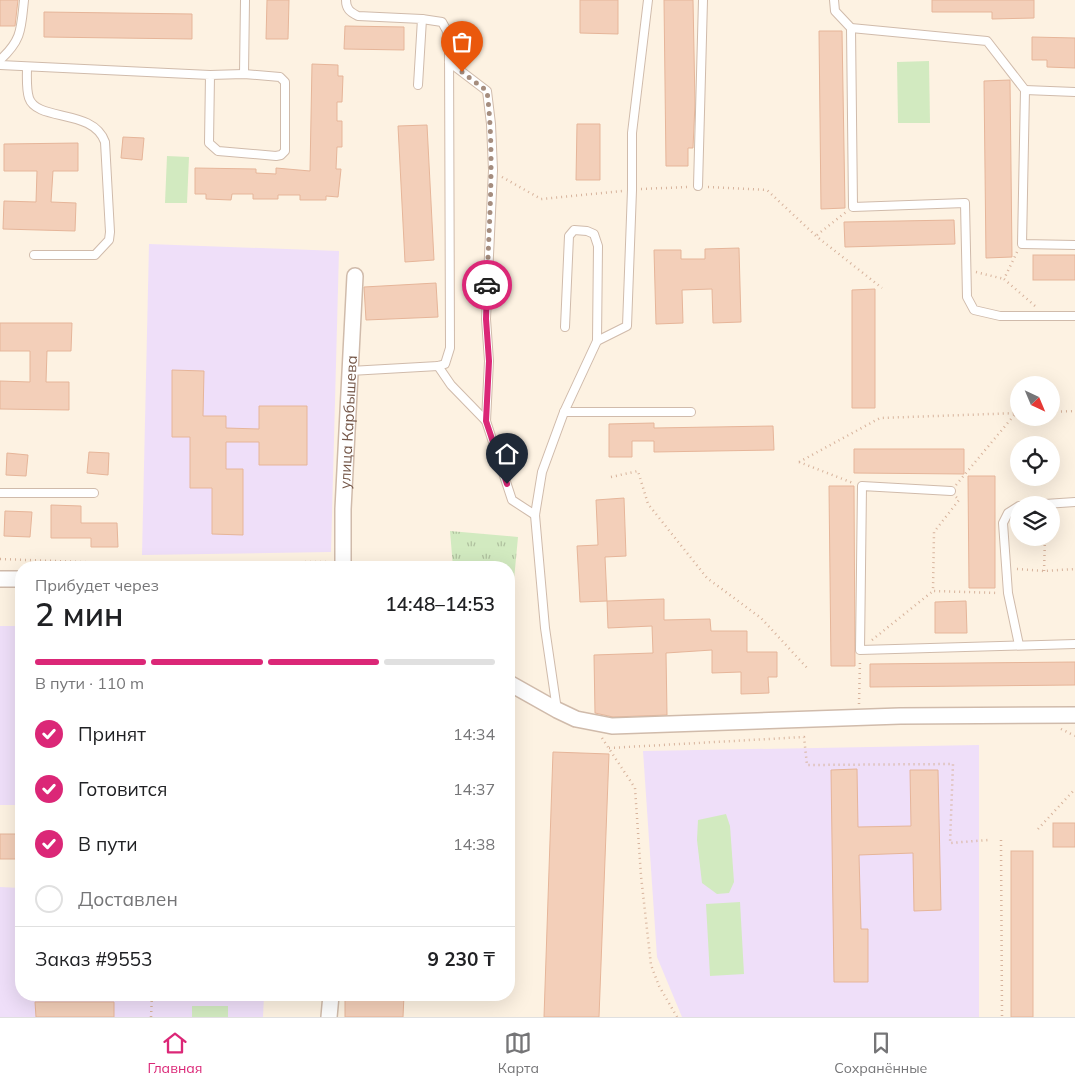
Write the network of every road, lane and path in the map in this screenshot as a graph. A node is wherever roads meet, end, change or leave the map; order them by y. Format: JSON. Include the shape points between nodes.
{"nodes":[{"id":1,"x":24,"y":0,"type":"edge"},
{"id":2,"x":245,"y":0,"type":"edge"},
{"id":3,"x":346,"y":0,"type":"edge"},
{"id":4,"x":648,"y":0,"type":"edge"},
{"id":5,"x":703,"y":0,"type":"edge"},
{"id":6,"x":834,"y":0,"type":"edge"},
{"id":7,"x":422,"y":19,"type":"junction"},
{"id":8,"x":851,"y":28,"type":"junction"},
{"id":9,"x":0,"y":60,"type":"edge"},
{"id":10,"x":449,"y":62,"type":"junction"},
{"id":11,"x":0,"y":65,"type":"edge"},
{"id":12,"x":27,"y":67,"type":"junction"},
{"id":13,"x":244,"y":74,"type":"junction"},
{"id":14,"x":210,"y":75,"type":"junction"},
{"id":15,"x":418,"y":85,"type":"dead end"},
{"id":16,"x":1025,"y":90,"type":"junction"},
{"id":17,"x":1075,"y":92,"type":"edge"},
{"id":18,"x":493,"y":170,"type":"junction"},
{"id":19,"x":698,"y":186,"type":"junction"},
{"id":20,"x":632,"y":190,"type":"junction"},
{"id":21,"x":853,"y":207,"type":"junction"},
{"id":22,"x":816,"y":236,"type":"junction"},
{"id":23,"x":1022,"y":244,"type":"junction"},
{"id":24,"x":1075,"y":245,"type":"edge"},
{"id":25,"x":34,"y":255,"type":"dead end"},
{"id":26,"x":966,"y":269,"type":"junction"},
{"id":27,"x":355,"y":276,"type":"dead end"},
{"id":28,"x":1004,"y":279,"type":"junction"},
{"id":29,"x":882,"y":288,"type":"dead end"},
{"id":30,"x":1075,"y":316,"type":"edge"},
{"id":31,"x":1048,"y":317,"type":"junction"},
{"id":32,"x":565,"y":327,"type":"dead end"},
{"id":33,"x":597,"y":340,"type":"junction"},
{"id":34,"x":438,"y":366,"type":"junction"},
{"id":35,"x":350,"y":370,"type":"junction"},
{"id":36,"x":1075,"y":411,"type":"edge"},
{"id":37,"x":564,"y":412,"type":"junction"},
{"id":38,"x":691,"y":412,"type":"dead end"},
{"id":39,"x":1060,"y":412,"type":"edge"},
{"id":40,"x":1010,"y":413,"type":"edge"},
{"id":41,"x":486,"y":421,"type":"junction"},
{"id":42,"x":1010,"y":422,"type":"edge"},
{"id":43,"x":611,"y":477,"type":"dead end"},
{"id":44,"x":862,"y":486,"type":"junction"},
{"id":45,"x":951,"y":491,"type":"junction"},
{"id":46,"x":0,"y":493,"type":"edge"},
{"id":47,"x":94,"y":493,"type":"dead end"},
{"id":48,"x":1075,"y":502,"type":"edge"},
{"id":49,"x":1060,"y":503,"type":"edge"},
{"id":50,"x":1010,"y":511,"type":"edge"},
{"id":51,"x":535,"y":515,"type":"junction"},
{"id":52,"x":1045,"y":546,"type":"edge"},
{"id":53,"x":0,"y":559,"type":"edge"},
{"id":54,"x":55,"y":561,"type":"edge"},
{"id":55,"x":343,"y":561,"type":"edge"},
{"id":56,"x":1075,"y":568,"type":"edge"},
{"id":57,"x":1008,"y":570,"type":"junction"},
{"id":58,"x":1044,"y":570,"type":"junction"},
{"id":59,"x":15,"y":579,"type":"edge"},
{"id":60,"x":0,"y":580,"type":"edge"},
{"id":61,"x":933,"y":591,"type":"junction"},
{"id":62,"x":1008,"y":593,"type":"junction"},
{"id":63,"x":1075,"y":644,"type":"edge"},
{"id":64,"x":1019,"y":645,"type":"junction"},
{"id":65,"x":860,"y":650,"type":"junction"},
{"id":66,"x":809,"y":670,"type":"dead end"},
{"id":67,"x":515,"y":686,"type":"edge"},
{"id":68,"x":859,"y":705,"type":"dead end"},
{"id":69,"x":557,"y":710,"type":"junction"},
{"id":70,"x":1075,"y":715,"type":"edge"},
{"id":71,"x":589,"y":721,"type":"junction"},
{"id":72,"x":609,"y":748,"type":"junction"},
{"id":73,"x":1075,"y":789,"type":"edge"},
{"id":74,"x":1038,"y":829,"type":"dead end"},
{"id":75,"x":988,"y":840,"type":"dead end"},
{"id":76,"x":1001,"y":840,"type":"dead end"},
{"id":77,"x":152,"y":1001,"type":"edge"},
{"id":78,"x":331,"y":1001,"type":"edge"},
{"id":79,"x":151,"y":1017,"type":"edge"},
{"id":80,"x":329,"y":1017,"type":"edge"},
{"id":81,"x":678,"y":1017,"type":"edge"},
{"id":82,"x":1002,"y":1017,"type":"edge"}],
"edges":[{"from":1,"to":9,"type":"lane","via":[[21,34]]},
{"from":2,"to":13,"type":"lane"},
{"from":3,"to":7,"type":"lane","via":[[350,13],[358,16]]},
{"from":4,"to":20,"type":"lane","via":[[632,133]]},
{"from":5,"to":19,"type":"lane"},
{"from":6,"to":8,"type":"lane","via":[[835,12]]},
{"from":7,"to":10,"type":"lane","via":[[442,22],[447,31]]},
{"from":7,"to":15,"type":"lane"},
{"from":8,"to":16,"type":"lane","via":[[987,41]]},
{"from":8,"to":21,"type":"lane"},
{"from":10,"to":18,"type":"lane","via":[[487,91]]},
{"from":10,"to":34,"type":"lane","via":[[450,348],[445,364]]},
{"from":11,"to":12,"type":"lane"},
{"from":12,"to":14,"type":"lane"},
{"from":12,"to":25,"type":"lane","via":[[29,98],[38,109],[89,124],[102,134],[110,232],[109,240],[95,255]]},
{"from":13,"to":14,"type":"lane"},
{"from":13,"to":14,"type":"lane","via":[[280,77],[285,82],[285,151],[281,155],[213,149],[209,144]]},
{"from":16,"to":17,"type":"lane"},
{"from":16,"to":23,"type":"lane"},
{"from":18,"to":20,"type":"path","via":[[541,199]]},
{"from":18,"to":41,"type":"lane","via":[[486,319],[489,361]]},
{"from":19,"to":20,"type":"path"},
{"from":19,"to":22,"type":"path","via":[[767,190]]},
{"from":20,"to":33,"type":"lane","via":[[627,326]]},
{"from":21,"to":22,"type":"path"},
{"from":21,"to":26,"type":"lane","via":[[965,203]]},
{"from":22,"to":29,"type":"path"},
{"from":23,"to":24,"type":"lane"},
{"from":23,"to":28,"type":"path"},
{"from":26,"to":28,"type":"path"},
{"from":26,"to":31,"type":"lane","via":[[967,297],[974,310],[1000,316]]},
{"from":27,"to":35,"type":"street","name":"улица Карбышева"},
{"from":28,"to":31,"type":"path"},
{"from":30,"to":31,"type":"lane"},
{"from":32,"to":33,"type":"lane","via":[[569,236],[574,230],[587,231],[594,234],[598,246]]},
{"from":33,"to":37,"type":"lane"},
{"from":34,"to":35,"type":"lane"},
{"from":34,"to":41,"type":"lane","via":[[451,385]]},
{"from":35,"to":55,"type":"street","name":"улица Карбышева"},
{"from":36,"to":39,"type":"path"},
{"from":37,"to":38,"type":"lane"},
{"from":37,"to":51,"type":"lane","via":[[542,472]]},
{"from":40,"to":44,"type":"path","via":[[880,418],[799,462]]},
{"from":41,"to":51,"type":"lane","via":[[512,500]]},
{"from":42,"to":45,"type":"path"},
{"from":43,"to":66,"type":"path","via":[[638,471],[648,504],[707,578],[761,618]]},
{"from":44,"to":45,"type":"lane"},
{"from":44,"to":65,"type":"lane"},
{"from":45,"to":61,"type":"path","via":[[958,500],[934,532]]},
{"from":46,"to":47,"type":"lane"},
{"from":48,"to":49,"type":"lane"},
{"from":50,"to":57,"type":"lane","via":[[1003,523]]},
{"from":51,"to":69,"type":"lane","via":[[545,628]]},
{"from":52,"to":58,"type":"path"},
{"from":53,"to":54,"type":"path"},
{"from":56,"to":58,"type":"path"},
{"from":57,"to":58,"type":"path"},
{"from":57,"to":62,"type":"lane"},
{"from":59,"to":60,"type":"street"},
{"from":61,"to":62,"type":"path"},
{"from":61,"to":65,"type":"path"},
{"from":62,"to":64,"type":"lane"},
{"from":63,"to":64,"type":"lane"},
{"from":64,"to":65,"type":"lane"},
{"from":65,"to":68,"type":"path"},
{"from":67,"to":69,"type":"street"},
{"from":69,"to":71,"type":"street"},
{"from":70,"to":71,"type":"street","via":[[900,716],[612,726]]},
{"from":71,"to":72,"type":"path"},
{"from":72,"to":75,"type":"path","via":[[804,737],[807,765],[953,764],[950,843]]},
{"from":72,"to":81,"type":"path","via":[[635,788],[651,965],[659,986]]},
{"from":73,"to":74,"type":"path"},
{"from":76,"to":82,"type":"path"},
{"from":77,"to":79,"type":"path"},
{"from":78,"to":80,"type":"street"}]}
